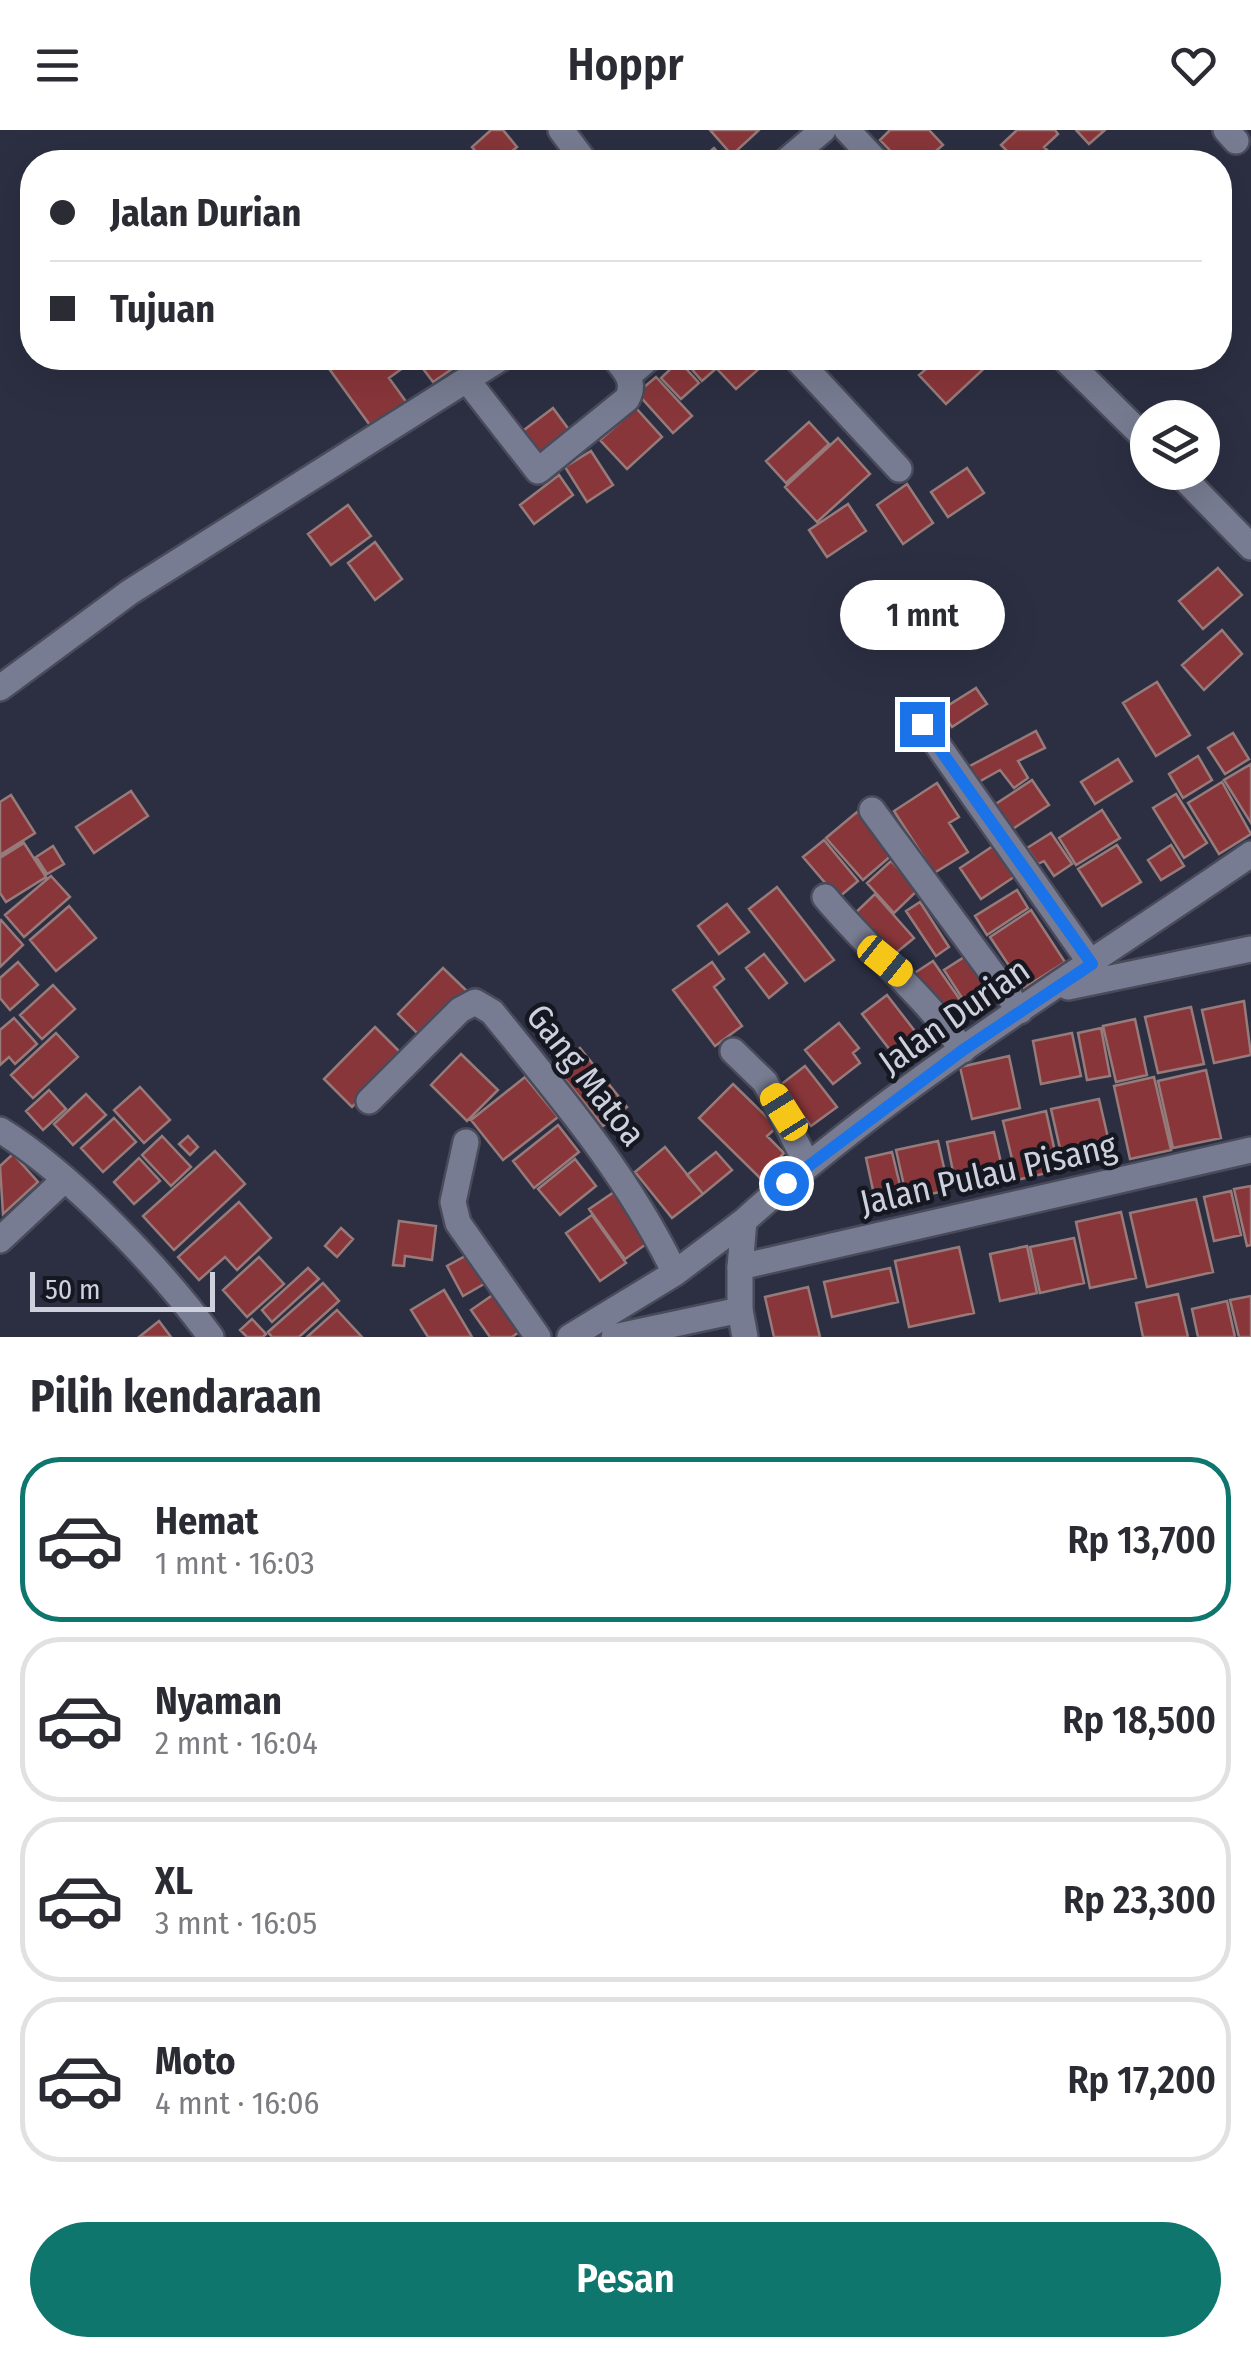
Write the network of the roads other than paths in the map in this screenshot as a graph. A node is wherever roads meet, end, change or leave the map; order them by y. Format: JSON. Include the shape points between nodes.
{"nodes":[{"id":1,"x":822,"y":130,"type":"edge"},
{"id":2,"x":847,"y":130,"type":"edge"},
{"id":3,"x":799,"y":150,"type":"edge"},
{"id":4,"x":866,"y":150,"type":"edge"},
{"id":5,"x":482,"y":370,"type":"edge"},
{"id":6,"x":631,"y":370,"type":"edge"},
{"id":7,"x":807,"y":370,"type":"edge"},
{"id":8,"x":1076,"y":370,"type":"edge"},
{"id":9,"x":467,"y":380,"type":"junction"},
{"id":10,"x":1130,"y":423,"type":"edge"},
{"id":11,"x":899,"y":469,"type":"dead end"},
{"id":12,"x":1196,"y":490,"type":"edge"},
{"id":13,"x":1251,"y":546,"type":"edge"},
{"id":14,"x":0,"y":688,"type":"edge"},
{"id":15,"x":922,"y":724,"type":"dead end"},
{"id":16,"x":872,"y":810,"type":"dead end"},
{"id":17,"x":1251,"y":854,"type":"edge"},
{"id":18,"x":824,"y":897,"type":"dead end"},
{"id":19,"x":1251,"y":948,"type":"edge"},
{"id":20,"x":1092,"y":964,"type":"junction"},
{"id":21,"x":1054,"y":990,"type":"junction"},
{"id":22,"x":1020,"y":1011,"type":"junction"},
{"id":23,"x":963,"y":1050,"type":"junction"},
{"id":24,"x":734,"y":1051,"type":"dead end"},
{"id":25,"x":369,"y":1101,"type":"dead end"},
{"id":26,"x":0,"y":1130,"type":"edge"},
{"id":27,"x":466,"y":1142,"type":"dead end"},
{"id":28,"x":1251,"y":1150,"type":"edge"},
{"id":29,"x":807,"y":1164,"type":"junction"},
{"id":30,"x":63,"y":1181,"type":"junction"},
{"id":31,"x":744,"y":1221,"type":"junction"},
{"id":32,"x":0,"y":1240,"type":"edge"},
{"id":33,"x":740,"y":1267,"type":"junction"},
{"id":34,"x":675,"y":1273,"type":"junction"},
{"id":35,"x":740,"y":1310,"type":"junction"},
{"id":36,"x":210,"y":1337,"type":"edge"},
{"id":37,"x":538,"y":1337,"type":"edge"},
{"id":38,"x":570,"y":1337,"type":"edge"},
{"id":39,"x":614,"y":1337,"type":"edge"},
{"id":40,"x":746,"y":1337,"type":"edge"}],
"edges":[{"from":1,"to":3,"type":"street"},
{"from":2,"to":4,"type":"street"},
{"from":5,"to":9,"type":"street"},
{"from":6,"to":9,"type":"street","via":[[626,399],[538,470]]},
{"from":7,"to":11,"type":"street"},
{"from":8,"to":10,"type":"street"},
{"from":9,"to":14,"type":"street","via":[[130,592]]},
{"from":12,"to":13,"type":"street"},
{"from":15,"to":20,"type":"street"},
{"from":16,"to":22,"type":"street"},
{"from":17,"to":20,"type":"street","name":"Jalan Durian"},
{"from":18,"to":23,"type":"street","via":[[905,978]]},
{"from":19,"to":21,"type":"street"},
{"from":20,"to":21,"type":"street","name":"Jalan Durian"},
{"from":21,"to":22,"type":"street","name":"Jalan Durian"},
{"from":22,"to":23,"type":"street","name":"Jalan Durian"},
{"from":23,"to":29,"type":"street","name":"Jalan Durian"},
{"from":24,"to":29,"type":"street","via":[[765,1082]]},
{"from":25,"to":34,"type":"street","name":"Gang Matoa","via":[[475,1002],[492,1012],[590,1133],[643,1206]]},
{"from":26,"to":30,"type":"street"},
{"from":27,"to":37,"type":"street","via":[[453,1202],[458,1224]]},
{"from":28,"to":33,"type":"street","name":"Jalan Pulau Pisang"},
{"from":29,"to":31,"type":"street","name":"Jalan Durian"},
{"from":30,"to":32,"type":"street"},
{"from":30,"to":36,"type":"street","via":[[140,1254]]},
{"from":31,"to":33,"type":"street"},
{"from":31,"to":34,"type":"street","name":"Jalan Durian"},
{"from":33,"to":35,"type":"street"},
{"from":34,"to":38,"type":"street","name":"Jalan Durian"},
{"from":35,"to":39,"type":"street"},
{"from":35,"to":40,"type":"street"}]}
